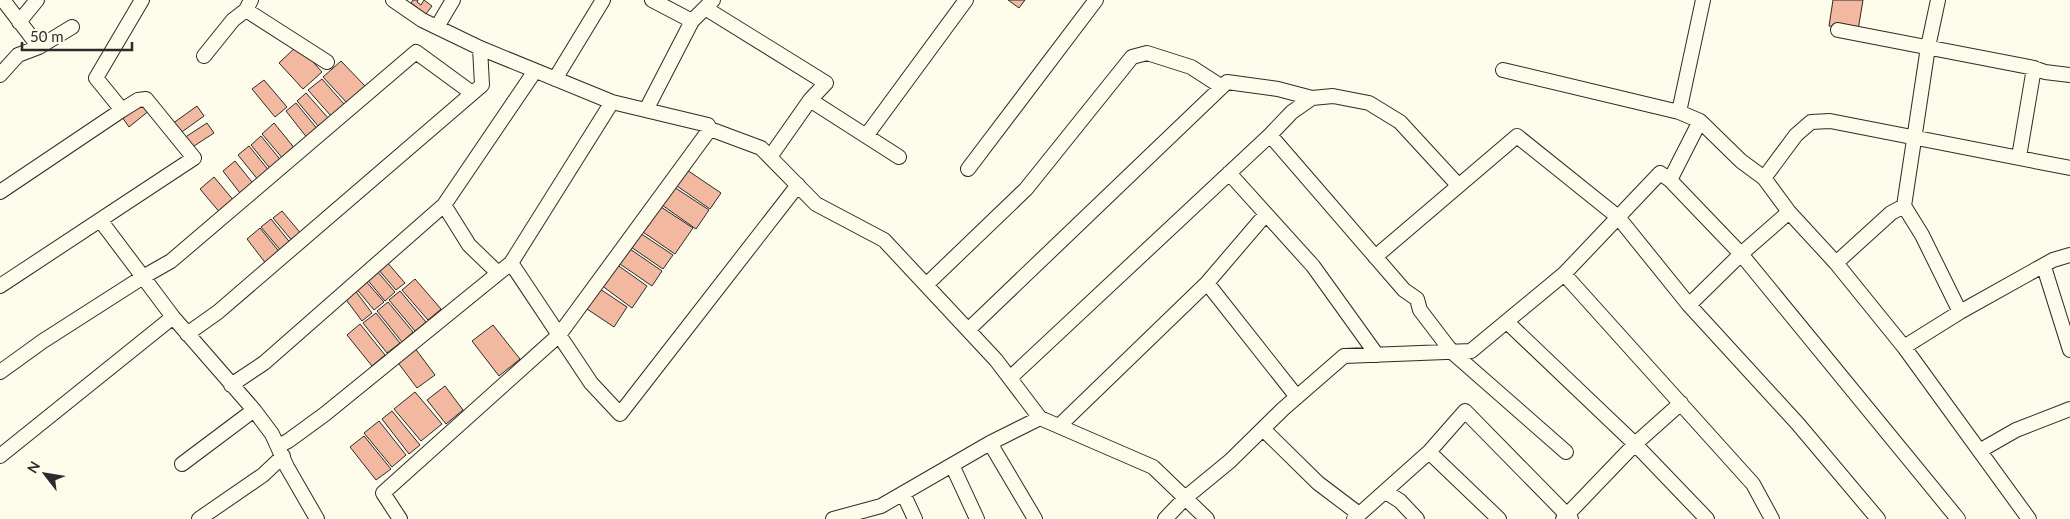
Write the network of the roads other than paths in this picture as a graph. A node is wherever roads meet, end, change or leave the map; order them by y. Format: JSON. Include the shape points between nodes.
{"nodes":[{"id":1,"x":3,"y":0,"type":"edge"},
{"id":2,"x":37,"y":0,"type":"edge"},
{"id":3,"x":142,"y":0,"type":"edge"},
{"id":4,"x":394,"y":0,"type":"edge"},
{"id":5,"x":452,"y":0,"type":"edge"},
{"id":6,"x":603,"y":0,"type":"edge"},
{"id":7,"x":652,"y":0,"type":"edge"},
{"id":8,"x":966,"y":0,"type":"edge"},
{"id":9,"x":1096,"y":0,"type":"edge"},
{"id":10,"x":1703,"y":0,"type":"edge"},
{"id":11,"x":1938,"y":0,"type":"edge"},
{"id":12,"x":709,"y":4,"type":"edge"},
{"id":13,"x":248,"y":5,"type":"edge"},
{"id":14,"x":692,"y":21,"type":"junction"},
{"id":15,"x":19,"y":22,"type":"junction"},
{"id":16,"x":72,"y":27,"type":"dead end"},
{"id":17,"x":437,"y":27,"type":"junction"},
{"id":18,"x":1838,"y":30,"type":"dead end"},
{"id":19,"x":39,"y":46,"type":"junction"},
{"id":20,"x":1928,"y":47,"type":"junction"},
{"id":21,"x":480,"y":48,"type":"junction"},
{"id":22,"x":204,"y":56,"type":"dead end"},
{"id":23,"x":327,"y":62,"type":"dead end"},
{"id":24,"x":2034,"y":68,"type":"junction"},
{"id":25,"x":1503,"y":70,"type":"dead end"},
{"id":26,"x":535,"y":71,"type":"junction"},
{"id":27,"x":0,"y":75,"type":"edge"},
{"id":28,"x":2070,"y":75,"type":"edge"},
{"id":29,"x":555,"y":79,"type":"junction"},
{"id":30,"x":1222,"y":87,"type":"junction"},
{"id":31,"x":472,"y":93,"type":"junction"},
{"id":32,"x":1312,"y":98,"type":"junction"},
{"id":33,"x":810,"y":100,"type":"junction"},
{"id":34,"x":612,"y":102,"type":"junction"},
{"id":35,"x":122,"y":110,"type":"junction"},
{"id":36,"x":646,"y":110,"type":"junction"},
{"id":37,"x":1679,"y":112,"type":"junction"},
{"id":38,"x":1700,"y":121,"type":"junction"},
{"id":39,"x":710,"y":129,"type":"junction"},
{"id":40,"x":1270,"y":135,"type":"junction"},
{"id":41,"x":866,"y":136,"type":"junction"},
{"id":42,"x":1914,"y":136,"type":"junction"},
{"id":43,"x":770,"y":157,"type":"junction"},
{"id":44,"x":899,"y":157,"type":"dead end"},
{"id":45,"x":2019,"y":157,"type":"junction"},
{"id":46,"x":2070,"y":168,"type":"edge"},
{"id":47,"x":968,"y":169,"type":"dead end"},
{"id":48,"x":1229,"y":173,"type":"junction"},
{"id":49,"x":1764,"y":178,"type":"junction"},
{"id":50,"x":1670,"y":180,"type":"junction"},
{"id":51,"x":798,"y":185,"type":"junction"},
{"id":52,"x":1458,"y":185,"type":"junction"},
{"id":53,"x":0,"y":192,"type":"edge"},
{"id":54,"x":444,"y":205,"type":"junction"},
{"id":55,"x":1904,"y":206,"type":"junction"},
{"id":56,"x":1789,"y":212,"type":"junction"},
{"id":57,"x":1266,"y":214,"type":"junction"},
{"id":58,"x":1618,"y":217,"type":"junction"},
{"id":59,"x":100,"y":220,"type":"junction"},
{"id":60,"x":1741,"y":254,"type":"junction"},
{"id":61,"x":2070,"y":255,"type":"edge"},
{"id":62,"x":1375,"y":257,"type":"junction"},
{"id":63,"x":511,"y":263,"type":"junction"},
{"id":64,"x":1836,"y":263,"type":"junction"},
{"id":65,"x":2044,"y":267,"type":"junction"},
{"id":66,"x":498,"y":274,"type":"junction"},
{"id":67,"x":1564,"y":274,"type":"junction"},
{"id":68,"x":143,"y":277,"type":"junction"},
{"id":69,"x":1207,"y":283,"type":"junction"},
{"id":70,"x":926,"y":285,"type":"junction"},
{"id":71,"x":0,"y":286,"type":"edge"},
{"id":72,"x":1689,"y":305,"type":"junction"},
{"id":73,"x":1960,"y":312,"type":"junction"},
{"id":74,"x":173,"y":317,"type":"junction"},
{"id":75,"x":1507,"y":322,"type":"junction"},
{"id":76,"x":968,"y":330,"type":"junction"},
{"id":77,"x":187,"y":334,"type":"junction"},
{"id":78,"x":559,"y":335,"type":"junction"},
{"id":79,"x":1904,"y":347,"type":"junction"},
{"id":80,"x":2070,"y":350,"type":"edge"},
{"id":81,"x":1452,"y":352,"type":"junction"},
{"id":82,"x":1377,"y":355,"type":"junction"},
{"id":83,"x":0,"y":372,"type":"edge"},
{"id":84,"x":1010,"y":378,"type":"junction"},
{"id":85,"x":231,"y":385,"type":"junction"},
{"id":86,"x":1298,"y":397,"type":"junction"},
{"id":87,"x":1681,"y":403,"type":"junction"},
{"id":88,"x":2070,"y":409,"type":"edge"},
{"id":89,"x":254,"y":410,"type":"junction"},
{"id":90,"x":1040,"y":418,"type":"junction"},
{"id":91,"x":1059,"y":426,"type":"junction"},
{"id":92,"x":1263,"y":429,"type":"junction"},
{"id":93,"x":990,"y":443,"type":"junction"},
{"id":94,"x":1635,"y":444,"type":"junction"},
{"id":95,"x":1981,"y":450,"type":"junction"},
{"id":96,"x":280,"y":451,"type":"junction"},
{"id":97,"x":1430,"y":452,"type":"junction"},
{"id":98,"x":1566,"y":452,"type":"dead end"},
{"id":99,"x":0,"y":456,"type":"edge"},
{"id":100,"x":182,"y":464,"type":"dead end"},
{"id":101,"x":952,"y":465,"type":"junction"},
{"id":102,"x":1386,"y":492,"type":"junction"},
{"id":103,"x":903,"y":493,"type":"junction"},
{"id":104,"x":1185,"y":498,"type":"junction"},
{"id":105,"x":214,"y":507,"type":"junction"},
{"id":106,"x":860,"y":516,"type":"edge"},
{"id":107,"x":1357,"y":517,"type":"edge"},
{"id":108,"x":1567,"y":518,"type":"edge"},
{"id":109,"x":198,"y":519,"type":"edge"},
{"id":110,"x":223,"y":519,"type":"edge"},
{"id":111,"x":316,"y":519,"type":"edge"},
{"id":112,"x":400,"y":519,"type":"edge"},
{"id":113,"x":833,"y":519,"type":"edge"},
{"id":114,"x":916,"y":519,"type":"edge"},
{"id":115,"x":977,"y":519,"type":"edge"},
{"id":116,"x":1035,"y":519,"type":"edge"},
{"id":117,"x":1165,"y":519,"type":"edge"},
{"id":118,"x":1207,"y":519,"type":"edge"},
{"id":119,"x":1418,"y":519,"type":"edge"},
{"id":120,"x":1499,"y":519,"type":"edge"},
{"id":121,"x":1707,"y":519,"type":"edge"},
{"id":122,"x":1772,"y":519,"type":"edge"},
{"id":123,"x":1878,"y":519,"type":"edge"},
{"id":124,"x":1958,"y":519,"type":"edge"},
{"id":125,"x":2029,"y":519,"type":"edge"}],
"edges":[{"from":1,"to":15,"type":"street"},
{"from":2,"to":15,"type":"street"},
{"from":3,"to":35,"type":"street","via":[[96,78]]},
{"from":4,"to":17,"type":"street"},
{"from":5,"to":17,"type":"street"},
{"from":6,"to":29,"type":"street"},
{"from":7,"to":14,"type":"street"},
{"from":8,"to":41,"type":"street"},
{"from":9,"to":47,"type":"street"},
{"from":10,"to":37,"type":"street"},
{"from":11,"to":20,"type":"street"},
{"from":12,"to":14,"type":"street"},
{"from":12,"to":33,"type":"street","via":[[826,83]]},
{"from":13,"to":22,"type":"street"},
{"from":13,"to":23,"type":"street"},
{"from":14,"to":36,"type":"street"},
{"from":15,"to":19,"type":"street"},
{"from":16,"to":19,"type":"street"},
{"from":17,"to":21,"type":"street"},
{"from":18,"to":20,"type":"street"},
{"from":19,"to":27,"type":"street","via":[[18,55]]},
{"from":20,"to":24,"type":"street"},
{"from":20,"to":42,"type":"street"},
{"from":21,"to":26,"type":"street"},
{"from":21,"to":31,"type":"street","via":[[482,85]]},
{"from":24,"to":28,"type":"street"},
{"from":24,"to":45,"type":"street"},
{"from":25,"to":37,"type":"street"},
{"from":26,"to":29,"type":"street"},
{"from":26,"to":54,"type":"street"},
{"from":29,"to":34,"type":"street"},
{"from":30,"to":32,"type":"street","via":[[1227,82],[1278,89]]},
{"from":30,"to":70,"type":"street","via":[[1191,67],[1147,53],[1132,57],[1026,189]]},
{"from":30,"to":76,"type":"street"},
{"from":31,"to":68,"type":"street","via":[[416,52],[171,261]]},
{"from":31,"to":77,"type":"street","via":[[218,312]]},
{"from":32,"to":40,"type":"street","via":[[1292,112]]},
{"from":32,"to":52,"type":"street","via":[[1333,96],[1376,107],[1400,122]]},
{"from":33,"to":41,"type":"street"},
{"from":33,"to":43,"type":"street"},
{"from":34,"to":36,"type":"street"},
{"from":34,"to":63,"type":"street"},
{"from":35,"to":53,"type":"street"},
{"from":35,"to":59,"type":"street","via":[[138,100],[146,100],[194,158]]},
{"from":36,"to":39,"type":"street","via":[[708,125]]},
{"from":37,"to":38,"type":"street"},
{"from":38,"to":49,"type":"street","via":[[1740,161]]},
{"from":38,"to":50,"type":"street"},
{"from":39,"to":43,"type":"street","via":[[761,148]]},
{"from":39,"to":78,"type":"street"},
{"from":40,"to":48,"type":"street"},
{"from":40,"to":62,"type":"street"},
{"from":41,"to":44,"type":"street"},
{"from":42,"to":45,"type":"street"},
{"from":42,"to":49,"type":"street","via":[[1830,121],[1811,122]]},
{"from":42,"to":55,"type":"street"},
{"from":43,"to":51,"type":"street"},
{"from":45,"to":46,"type":"street"},
{"from":48,"to":57,"type":"street"},
{"from":48,"to":84,"type":"street"},
{"from":49,"to":56,"type":"street"},
{"from":50,"to":58,"type":"street","via":[[1660,173]]},
{"from":50,"to":60,"type":"street"},
{"from":51,"to":70,"type":"street","via":[[816,204],[884,240]]},
{"from":51,"to":78,"type":"street","via":[[620,414],[591,383]]},
{"from":52,"to":58,"type":"street","via":[[1517,136]]},
{"from":52,"to":62,"type":"street"},
{"from":54,"to":66,"type":"street","via":[[469,245]]},
{"from":54,"to":85,"type":"street","via":[[264,363]]},
{"from":55,"to":64,"type":"street","via":[[1891,213]]},
{"from":55,"to":73,"type":"street"},
{"from":56,"to":60,"type":"street"},
{"from":56,"to":64,"type":"street"},
{"from":57,"to":69,"type":"street"},
{"from":57,"to":82,"type":"street","via":[[1313,266]]},
{"from":58,"to":67,"type":"street"},
{"from":58,"to":72,"type":"street"},
{"from":59,"to":68,"type":"street"},
{"from":59,"to":71,"type":"street"},
{"from":60,"to":72,"type":"street"},
{"from":60,"to":124,"type":"street"},
{"from":61,"to":65,"type":"street","via":[[2053,260]]},
{"from":62,"to":81,"type":"street","via":[[1417,300],[1420,310]]},
{"from":63,"to":66,"type":"street"},
{"from":63,"to":78,"type":"street"},
{"from":64,"to":79,"type":"street"},
{"from":65,"to":73,"type":"street"},
{"from":65,"to":80,"type":"street"},
{"from":66,"to":96,"type":"street","via":[[288,441]]},
{"from":67,"to":75,"type":"street"},
{"from":67,"to":87,"type":"street"},
{"from":68,"to":74,"type":"street"},
{"from":68,"to":83,"type":"street"},
{"from":69,"to":86,"type":"street"},
{"from":69,"to":91,"type":"street"},
{"from":70,"to":76,"type":"street"},
{"from":72,"to":123,"type":"street","via":[[1798,424]]},
{"from":73,"to":79,"type":"street"},
{"from":74,"to":77,"type":"street"},
{"from":74,"to":99,"type":"street"},
{"from":75,"to":81,"type":"street","via":[[1471,351]]},
{"from":75,"to":94,"type":"street"},
{"from":76,"to":84,"type":"street"},
{"from":77,"to":85,"type":"street"},
{"from":78,"to":112,"type":"street","via":[[383,493]]},
{"from":79,"to":95,"type":"street"},
{"from":81,"to":82,"type":"street"},
{"from":81,"to":98,"type":"street"},
{"from":82,"to":86,"type":"street","via":[[1344,356]]},
{"from":84,"to":90,"type":"street"},
{"from":85,"to":89,"type":"street"},
{"from":86,"to":92,"type":"street"},
{"from":87,"to":94,"type":"street"},
{"from":87,"to":122,"type":"street","via":[[1753,484]]},
{"from":88,"to":95,"type":"street","via":[[2016,430]]},
{"from":89,"to":96,"type":"street"},
{"from":89,"to":100,"type":"street"},
{"from":90,"to":91,"type":"street"},
{"from":90,"to":93,"type":"street"},
{"from":91,"to":104,"type":"street","via":[[1154,467]]},
{"from":92,"to":104,"type":"street"},
{"from":92,"to":107,"type":"street"},
{"from":93,"to":101,"type":"street"},
{"from":93,"to":116,"type":"street"},
{"from":94,"to":108,"type":"street"},
{"from":94,"to":121,"type":"street"},
{"from":95,"to":125,"type":"street"},
{"from":96,"to":105,"type":"street","via":[[263,475]]},
{"from":96,"to":111,"type":"street"},
{"from":97,"to":102,"type":"street"},
{"from":97,"to":108,"type":"street","via":[[1465,411]]},
{"from":97,"to":120,"type":"street"},
{"from":101,"to":103,"type":"street"},
{"from":101,"to":115,"type":"street"},
{"from":102,"to":107,"type":"street"},
{"from":102,"to":119,"type":"street"},
{"from":103,"to":106,"type":"street"},
{"from":103,"to":114,"type":"street"},
{"from":104,"to":117,"type":"street"},
{"from":104,"to":118,"type":"street"},
{"from":105,"to":109,"type":"street"},
{"from":105,"to":110,"type":"street"},
{"from":106,"to":113,"type":"street"}]}
